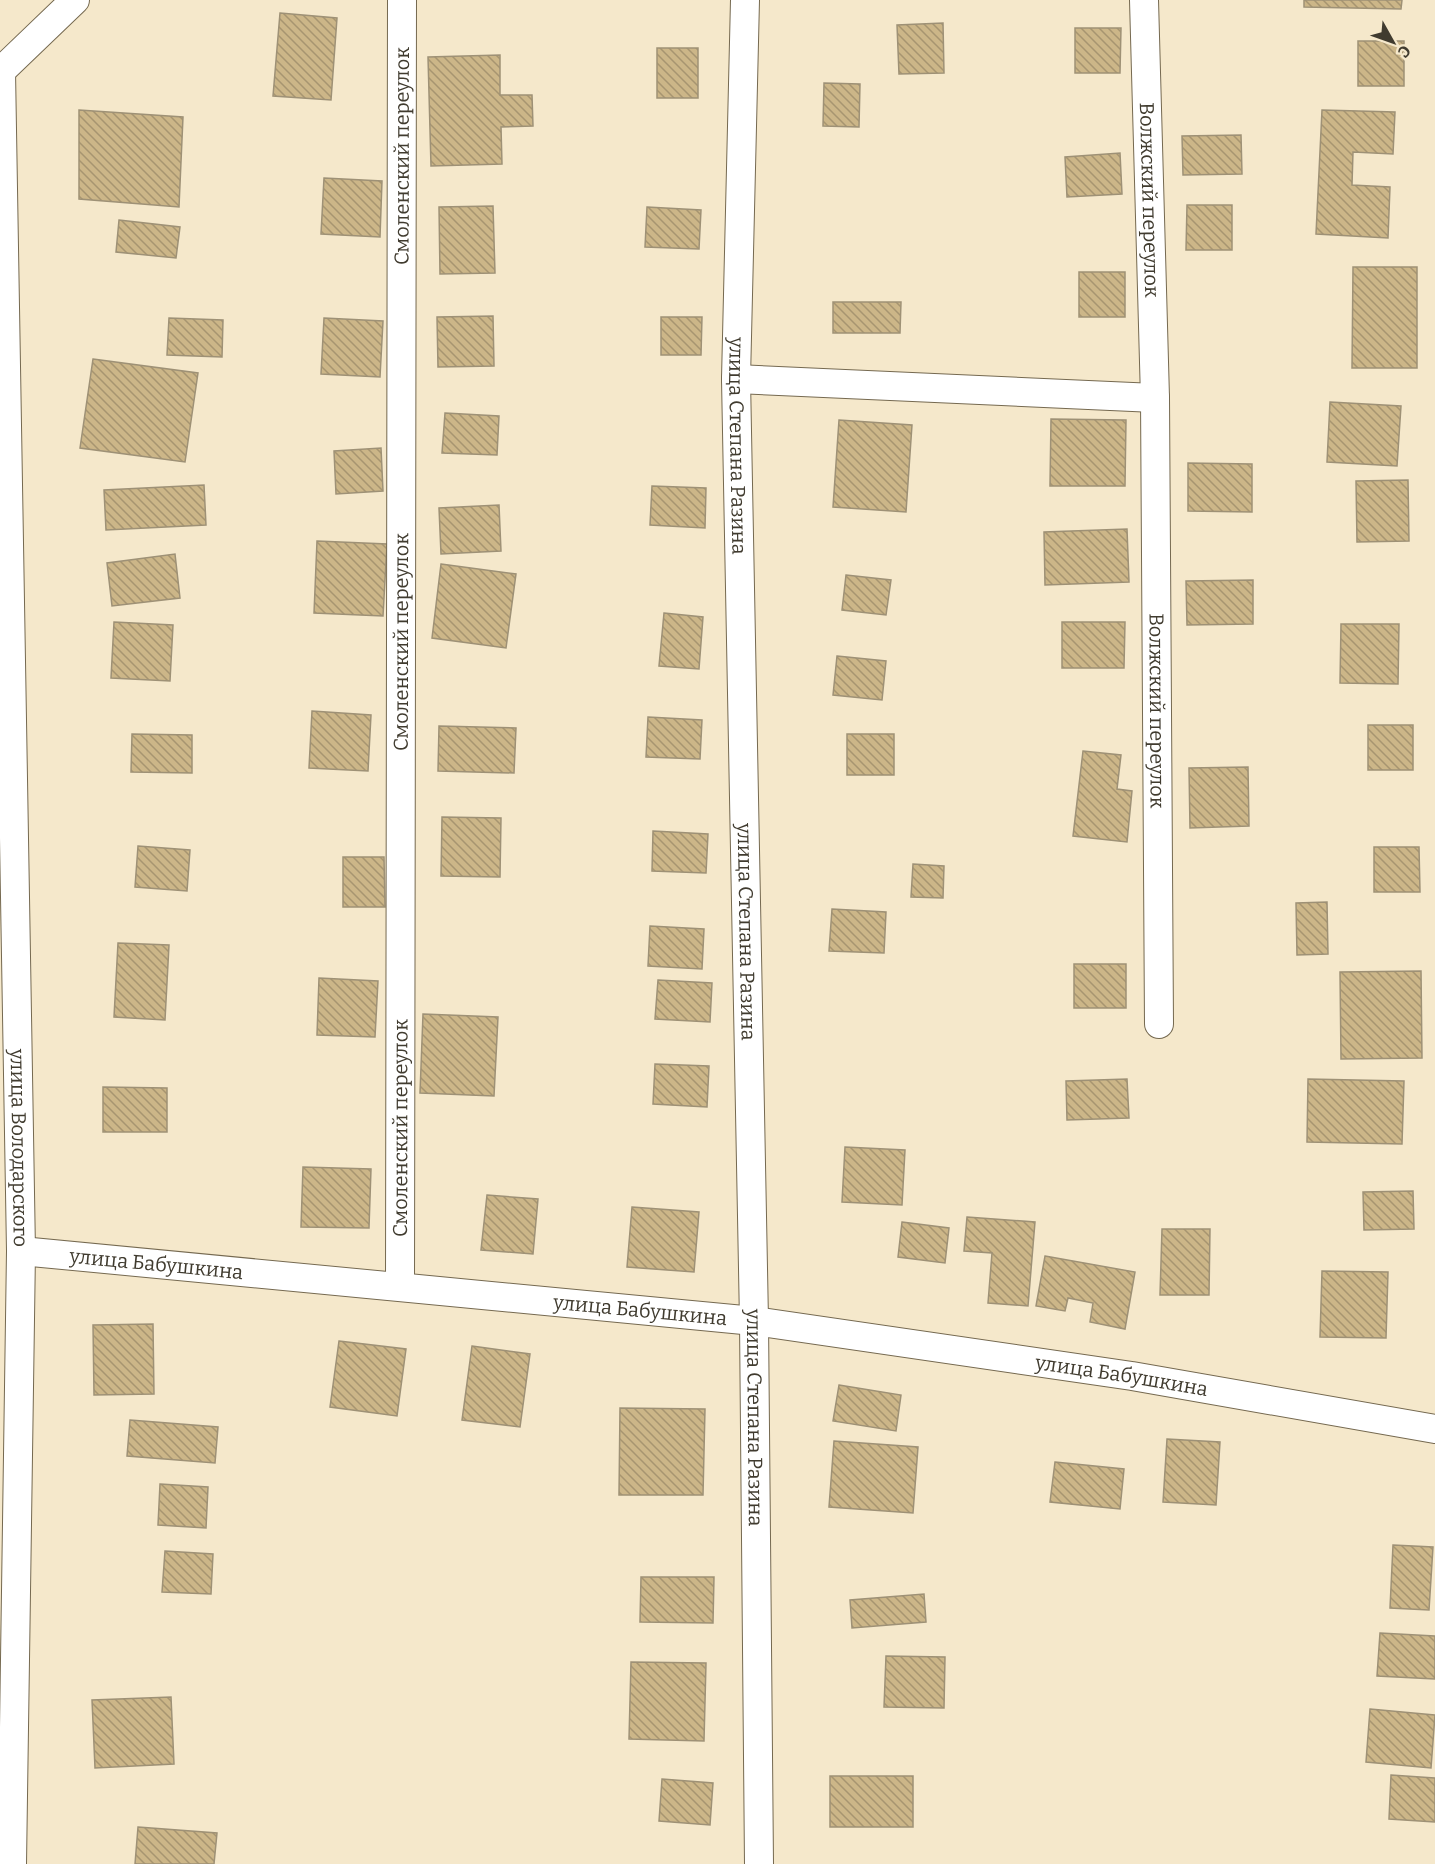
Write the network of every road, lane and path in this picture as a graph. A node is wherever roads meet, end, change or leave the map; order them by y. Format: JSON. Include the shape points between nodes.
{"nodes":[{"id":1,"x":75,"y":0,"type":"edge"},
{"id":2,"x":402,"y":0,"type":"edge"},
{"id":3,"x":745,"y":0,"type":"edge"},
{"id":4,"x":1144,"y":0,"type":"edge"},
{"id":5,"x":1,"y":71,"type":"edge"},
{"id":6,"x":736,"y":379,"type":"junction"},
{"id":7,"x":1155,"y":398,"type":"junction"},
{"id":8,"x":1159,"y":1024,"type":"dead end"},
{"id":9,"x":21,"y":1251,"type":"junction"},
{"id":10,"x":400,"y":1286,"type":"junction"},
{"id":11,"x":754,"y":1321,"type":"junction"},
{"id":12,"x":1435,"y":1429,"type":"edge"},
{"id":13,"x":12,"y":1864,"type":"edge"},
{"id":14,"x":759,"y":1864,"type":"edge"}],
"edges":[{"from":1,"to":5,"type":"street"},
{"from":2,"to":10,"type":"street","name":"Смоленский переулок"},
{"from":3,"to":6,"type":"street","name":"улица Степана Разина"},
{"from":4,"to":7,"type":"street","name":"Волжский переулок"},
{"from":5,"to":9,"type":"street","name":"улица Володарского"},
{"from":6,"to":7,"type":"street"},
{"from":6,"to":11,"type":"street","name":"улица Степана Разина"},
{"from":7,"to":8,"type":"street","name":"Волжский переулок"},
{"from":9,"to":10,"type":"street","name":"улица Бабушкина"},
{"from":9,"to":13,"type":"street","name":"улица Володарского"},
{"from":10,"to":11,"type":"street","name":"улица Бабушкина"},
{"from":11,"to":12,"type":"street","name":"улица Бабушкина","via":[[1132,1376]]},
{"from":11,"to":14,"type":"street","name":"улица Степана Разина"}]}
